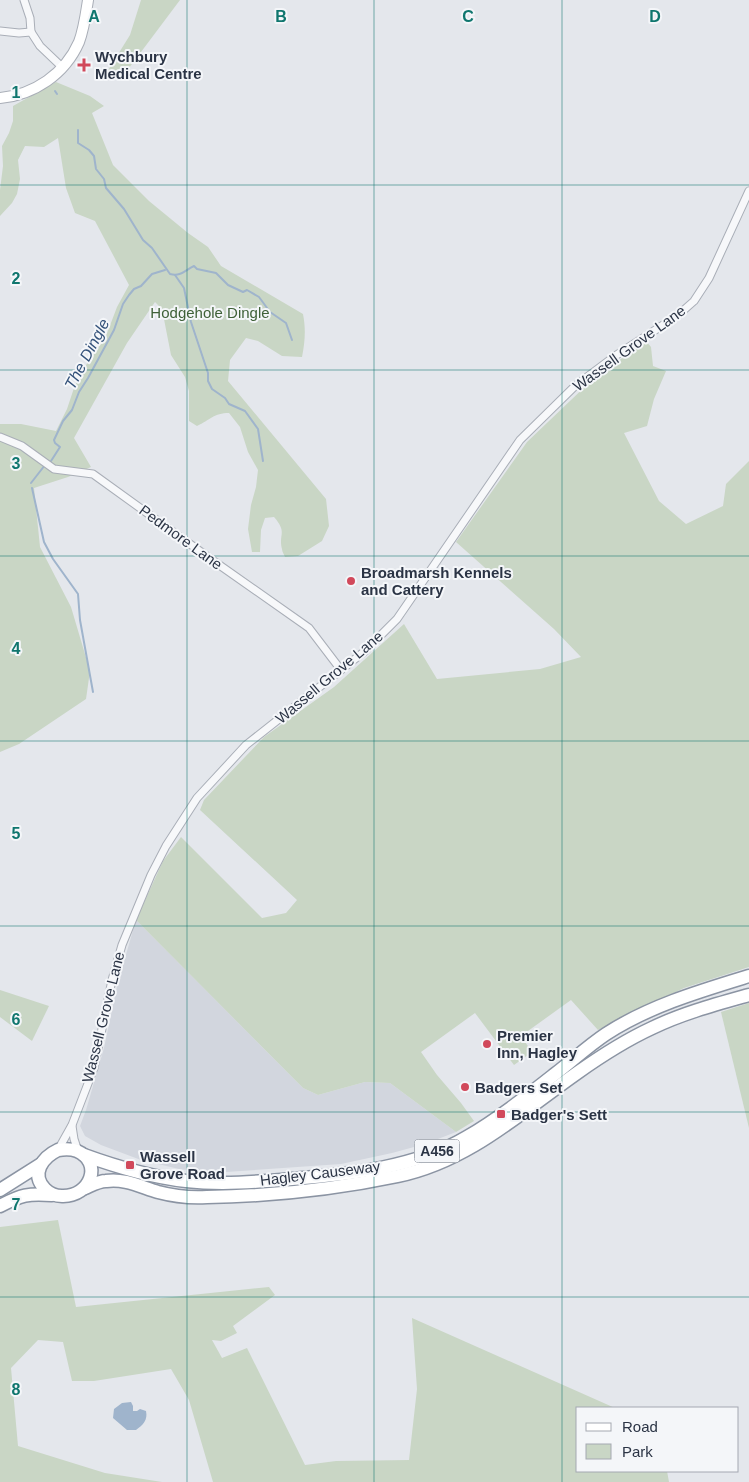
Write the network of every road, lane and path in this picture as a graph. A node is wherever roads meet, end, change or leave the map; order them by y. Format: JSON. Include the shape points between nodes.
{"nodes":[{"id":1,"x":24,"y":0,"type":"edge"},
{"id":2,"x":88,"y":0,"type":"edge"},
{"id":3,"x":0,"y":31,"type":"edge"},
{"id":4,"x":31,"y":32,"type":"junction"},
{"id":5,"x":62,"y":67,"type":"junction"},
{"id":6,"x":0,"y":98,"type":"edge"},
{"id":7,"x":749,"y":192,"type":"edge"},
{"id":8,"x":0,"y":437,"type":"edge"},
{"id":9,"x":341,"y":670,"type":"junction"},
{"id":10,"x":749,"y":976,"type":"edge"},
{"id":11,"x":749,"y":995,"type":"edge"},
{"id":12,"x":72,"y":1126,"type":"junction"},
{"id":13,"x":58,"y":1150,"type":"junction"},
{"id":14,"x":81,"y":1153,"type":"junction"},
{"id":15,"x":41,"y":1164,"type":"junction"},
{"id":16,"x":85,"y":1188,"type":"junction"},
{"id":17,"x":0,"y":1190,"type":"edge"},
{"id":18,"x":52,"y":1195,"type":"junction"},
{"id":19,"x":0,"y":1206,"type":"edge"}],
"edges":[{"from":1,"to":4,"type":"street"},
{"from":2,"to":5,"type":"street","via":[[80,40]]},
{"from":3,"to":4,"type":"street"},
{"from":4,"to":5,"type":"street","via":[[40,46]]},
{"from":5,"to":6,"type":"street","via":[[33,90]]},
{"from":7,"to":9,"type":"street","name":"Wassell Grove Lane","via":[[709,278],[694,301],[574,386],[520,440],[397,618]]},
{"from":8,"to":9,"type":"street","name":"Pedmore Lane","via":[[22,446],[54,469],[93,474],[309,628]]},
{"from":9,"to":12,"type":"street","name":"Wassell Grove Lane","via":[[246,745],[197,798],[166,846],[122,945],[94,1068]]},
{"from":10,"to":14,"type":"highway","name":"Hagley Causeway","number":"A456","via":[[692,994],[639,1016],[606,1035],[498,1118],[465,1138],[397,1164],[315,1177],[209,1183],[162,1178]]},
{"from":11,"to":16,"type":"highway","name":"Hagley Causeway","number":"A456","via":[[652,1028],[578,1072],[471,1148],[417,1171],[314,1190],[240,1196],[187,1197],[129,1182],[106,1180]]},
{"from":12,"to":13,"type":"street","name":"Wassell Grove Lane"},
{"from":12,"to":14,"type":"street"},
{"from":13,"to":14,"type":"highway"},
{"from":13,"to":15,"type":"highway"},
{"from":14,"to":16,"type":"highway","via":[[88,1160],[91,1173]]},
{"from":15,"to":17,"type":"highway"},
{"from":15,"to":18,"type":"highway","via":[[42,1186]]},
{"from":16,"to":18,"type":"highway","via":[[69,1196]]},
{"from":18,"to":19,"type":"highway","via":[[22,1195]]}]}
